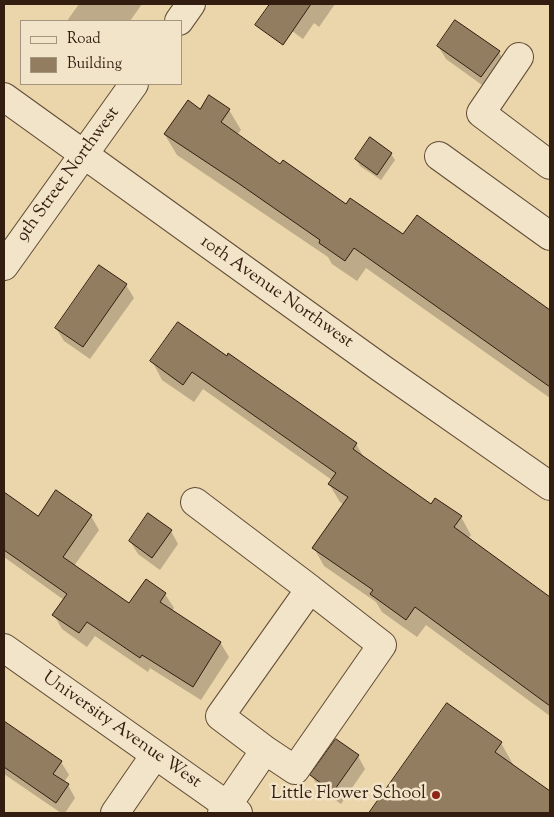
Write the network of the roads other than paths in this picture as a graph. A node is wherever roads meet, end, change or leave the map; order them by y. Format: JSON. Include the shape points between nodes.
{"nodes":[{"id":1,"x":192,"y":4,"type":"edge"},
{"id":2,"x":180,"y":20,"type":"edge"},
{"id":3,"x":519,"y":57,"type":"dead end"},
{"id":4,"x":133,"y":85,"type":"edge"},
{"id":5,"x":4,"y":97,"type":"edge"},
{"id":6,"x":83,"y":156,"type":"junction"},
{"id":7,"x":439,"y":156,"type":"dead end"},
{"id":8,"x":550,"y":165,"type":"edge"},
{"id":9,"x":550,"y":236,"type":"edge"},
{"id":10,"x":4,"y":266,"type":"edge"},
{"id":11,"x":550,"y":486,"type":"edge"},
{"id":12,"x":195,"y":502,"type":"dead end"},
{"id":13,"x":310,"y":589,"type":"junction"},
{"id":14,"x":4,"y":648,"type":"edge"},
{"id":15,"x":265,"y":750,"type":"junction"},
{"id":16,"x":155,"y":755,"type":"junction"},
{"id":17,"x":229,"y":811,"type":"edge"},
{"id":18,"x":114,"y":813,"type":"edge"}],
"edges":[{"from":1,"to":2,"type":"street"},
{"from":3,"to":8,"type":"street","via":[[481,113]]},
{"from":4,"to":6,"type":"street","name":"9th Street Northwest"},
{"from":5,"to":6,"type":"street","name":"10th Avenue Northwest"},
{"from":6,"to":10,"type":"street","name":"9th Street Northwest"},
{"from":6,"to":11,"type":"street","name":"10th Avenue Northwest"},
{"from":7,"to":9,"type":"street"},
{"from":12,"to":13,"type":"street"},
{"from":13,"to":15,"type":"street","via":[[220,716]]},
{"from":13,"to":15,"type":"street","via":[[382,645],[295,770]]},
{"from":14,"to":16,"type":"street","name":"University Avenue West"},
{"from":15,"to":17,"type":"street"},
{"from":16,"to":17,"type":"street","name":"University Avenue West"},
{"from":16,"to":18,"type":"street"}]}
